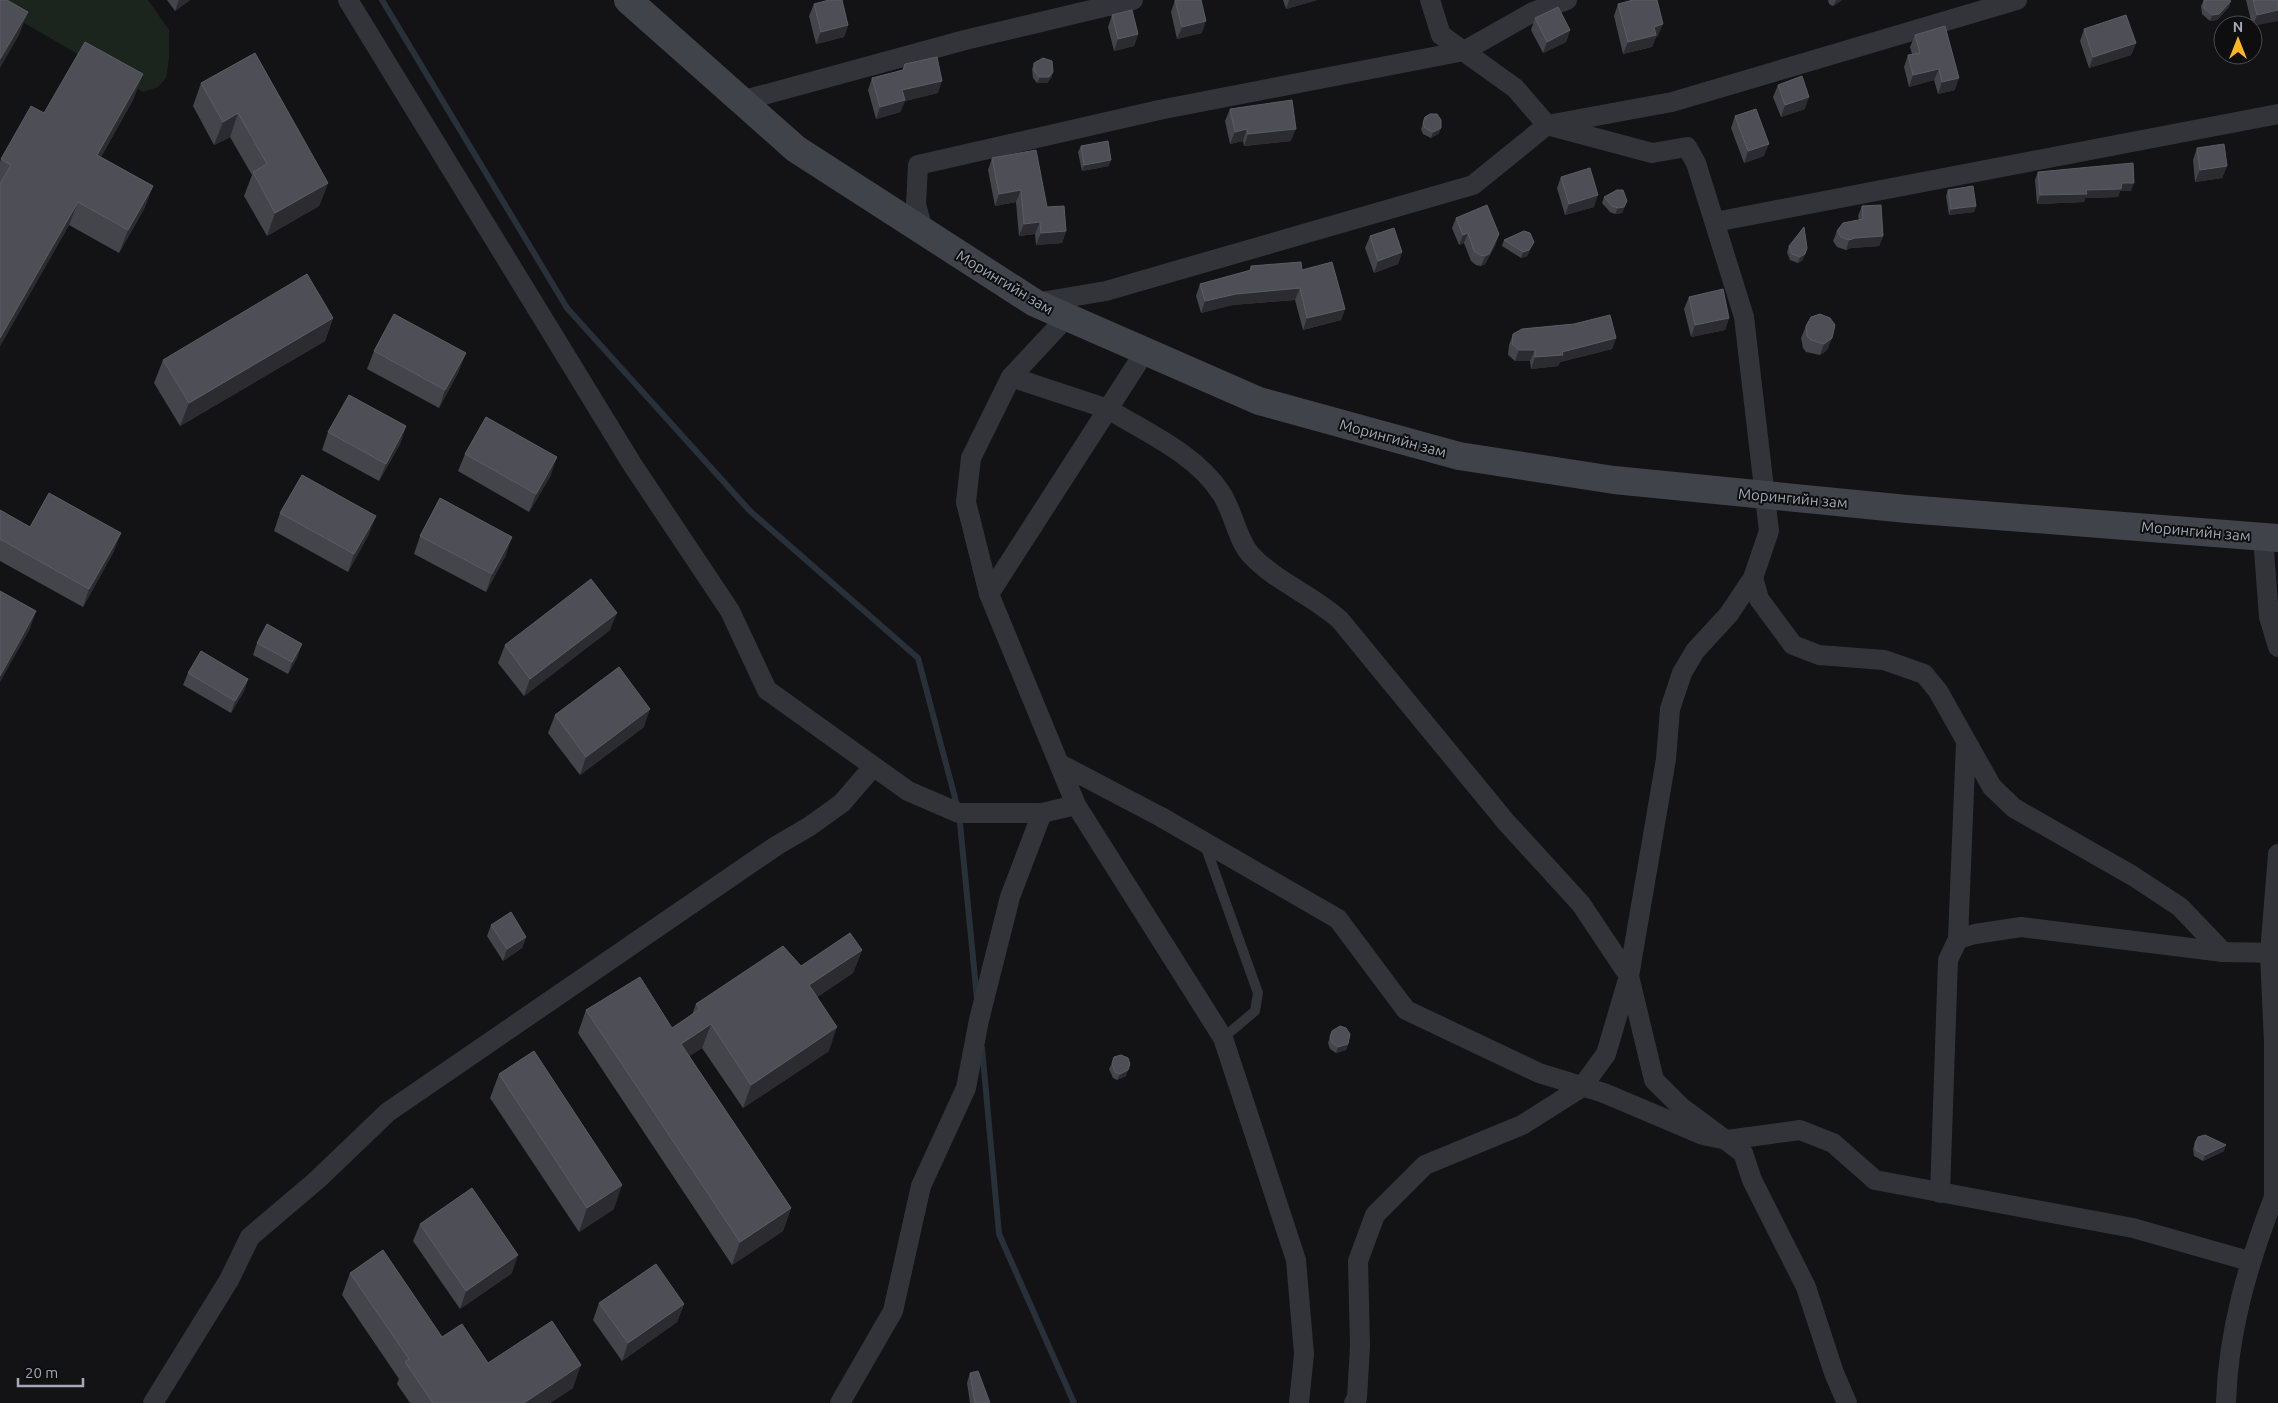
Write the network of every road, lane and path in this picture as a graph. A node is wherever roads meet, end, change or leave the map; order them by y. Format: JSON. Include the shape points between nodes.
{"nodes":[{"id":1,"x":348,"y":0,"type":"edge"},
{"id":2,"x":628,"y":0,"type":"edge"},
{"id":3,"x":1134,"y":0,"type":"edge"},
{"id":4,"x":1430,"y":0,"type":"edge"},
{"id":5,"x":1567,"y":0,"type":"edge"},
{"id":6,"x":2017,"y":0,"type":"edge"},
{"id":7,"x":1464,"y":51,"type":"junction"},
{"id":8,"x":741,"y":100,"type":"junction"},
{"id":9,"x":2278,"y":114,"type":"edge"},
{"id":10,"x":1547,"y":125,"type":"junction"},
{"id":11,"x":1715,"y":222,"type":"junction"},
{"id":12,"x":923,"y":230,"type":"junction"},
{"id":13,"x":1034,"y":303,"type":"junction"},
{"id":14,"x":1066,"y":318,"type":"junction"},
{"id":15,"x":1144,"y":352,"type":"junction"},
{"id":16,"x":1011,"y":377,"type":"junction"},
{"id":17,"x":1108,"y":409,"type":"junction"},
{"id":18,"x":1765,"y":496,"type":"junction"},
{"id":19,"x":2271,"y":537,"type":"edge"},
{"id":20,"x":1753,"y":578,"type":"junction"},
{"id":21,"x":989,"y":594,"type":"junction"},
{"id":22,"x":2278,"y":647,"type":"edge"},
{"id":23,"x":1966,"y":740,"type":"junction"},
{"id":24,"x":1060,"y":764,"type":"junction"},
{"id":25,"x":873,"y":767,"type":"junction"},
{"id":26,"x":1076,"y":805,"type":"junction"},
{"id":27,"x":1042,"y":813,"type":"junction"},
{"id":28,"x":1205,"y":844,"type":"junction"},
{"id":29,"x":2278,"y":854,"type":"edge"},
{"id":30,"x":1958,"y":939,"type":"junction"},
{"id":31,"x":2223,"y":952,"type":"junction"},
{"id":32,"x":2274,"y":953,"type":"edge"},
{"id":33,"x":1629,"y":976,"type":"junction"},
{"id":34,"x":1223,"y":1038,"type":"junction"},
{"id":35,"x":1582,"y":1087,"type":"junction"},
{"id":36,"x":1727,"y":1140,"type":"junction"},
{"id":37,"x":1940,"y":1193,"type":"junction"},
{"id":38,"x":2276,"y":1196,"type":"edge"},
{"id":39,"x":2250,"y":1261,"type":"junction"},
{"id":40,"x":153,"y":1403,"type":"edge"},
{"id":41,"x":840,"y":1403,"type":"edge"},
{"id":42,"x":1300,"y":1403,"type":"edge"},
{"id":43,"x":1354,"y":1403,"type":"edge"},
{"id":44,"x":1847,"y":1403,"type":"edge"},
{"id":45,"x":2226,"y":1403,"type":"edge"}],
"edges":[{"from":1,"to":25,"type":"street","via":[[632,464],[730,611],[767,690]]},
{"from":2,"to":8,"type":"main road","name":"Морингийн зам"},
{"from":3,"to":8,"type":"street","via":[[965,40]]},
{"from":4,"to":7,"type":"street","via":[[1441,35]]},
{"from":5,"to":7,"type":"street","via":[[1533,12]]},
{"from":6,"to":10,"type":"street","via":[[1672,102]]},
{"from":7,"to":10,"type":"street","via":[[1515,88]]},
{"from":7,"to":12,"type":"street","via":[[1159,110],[918,166],[916,204]]},
{"from":8,"to":12,"type":"main road","name":"Морингийн зам","via":[[796,149]]},
{"from":9,"to":11,"type":"street"},
{"from":10,"to":11,"type":"street","via":[[1652,153],[1687,147],[1696,163]]},
{"from":10,"to":13,"type":"street","via":[[1473,185],[1106,290]]},
{"from":11,"to":18,"type":"street","via":[[1744,317]]},
{"from":12,"to":13,"type":"main road","name":"Морингийн зам"},
{"from":13,"to":14,"type":"main road","name":"Морингийн зам"},
{"from":14,"to":15,"type":"main road","name":"Морингийн зам"},
{"from":14,"to":16,"type":"street"},
{"from":15,"to":17,"type":"street"},
{"from":15,"to":18,"type":"main road","name":"Морингийн зам","via":[[1259,401],[1459,456],[1614,480]]},
{"from":16,"to":17,"type":"street"},
{"from":16,"to":21,"type":"street","via":[[971,458],[966,502]]},
{"from":17,"to":21,"type":"street"},
{"from":17,"to":33,"type":"street","via":[[1193,461],[1221,493],[1249,553],[1266,570],[1323,605],[1340,620],[1506,822],[1581,904]]},
{"from":18,"to":19,"type":"main road","name":"Морингийн зам"},
{"from":18,"to":20,"type":"street","via":[[1769,531]]},
{"from":19,"to":22,"type":"street","via":[[2269,617]]},
{"from":20,"to":23,"type":"street","via":[[1759,599],[1793,645],[1818,654],[1884,660],[1924,674],[1938,691]]},
{"from":20,"to":33,"type":"street","via":[[1729,614],[1695,650],[1682,673],[1670,708],[1662,786]]},
{"from":21,"to":24,"type":"street"},
{"from":23,"to":30,"type":"street"},
{"from":23,"to":31,"type":"street","via":[[1992,787],[2014,808],[2133,876],[2180,907]]},
{"from":24,"to":26,"type":"street"},
{"from":24,"to":28,"type":"street"},
{"from":25,"to":27,"type":"street","via":[[908,791],[959,813]]},
{"from":25,"to":40,"type":"street","via":[[842,803],[810,826],[776,846],[388,1112],[317,1180],[250,1237],[229,1280]]},
{"from":26,"to":27,"type":"street"},
{"from":26,"to":34,"type":"street"},
{"from":27,"to":41,"type":"street","via":[[1010,897],[979,1020],[966,1088],[921,1186],[893,1311]]},
{"from":28,"to":34,"type":"lane","via":[[1258,993],[1255,1011]]},
{"from":28,"to":35,"type":"street","via":[[1338,919],[1406,1010],[1539,1073]]},
{"from":29,"to":32,"type":"street"},
{"from":30,"to":31,"type":"street","via":[[2021,927]]},
{"from":30,"to":37,"type":"street","via":[[1948,960]]},
{"from":31,"to":32,"type":"street"},
{"from":32,"to":38,"type":"street"},
{"from":33,"to":35,"type":"street","via":[[1606,1054]]},
{"from":33,"to":36,"type":"street","via":[[1654,1080],[1681,1107]]},
{"from":34,"to":42,"type":"street","via":[[1296,1260],[1304,1354]]},
{"from":35,"to":36,"type":"street","via":[[1604,1093],[1703,1135]]},
{"from":35,"to":43,"type":"street","via":[[1522,1125],[1425,1165],[1375,1215],[1358,1261],[1360,1346]]},
{"from":36,"to":37,"type":"street","via":[[1800,1130],[1833,1143],[1875,1180]]},
{"from":36,"to":44,"type":"street","via":[[1743,1154],[1752,1180],[1806,1287]]},
{"from":37,"to":39,"type":"street","via":[[2133,1228]]},
{"from":38,"to":39,"type":"street"},
{"from":39,"to":45,"type":"street","via":[[2227,1365]]}]}
